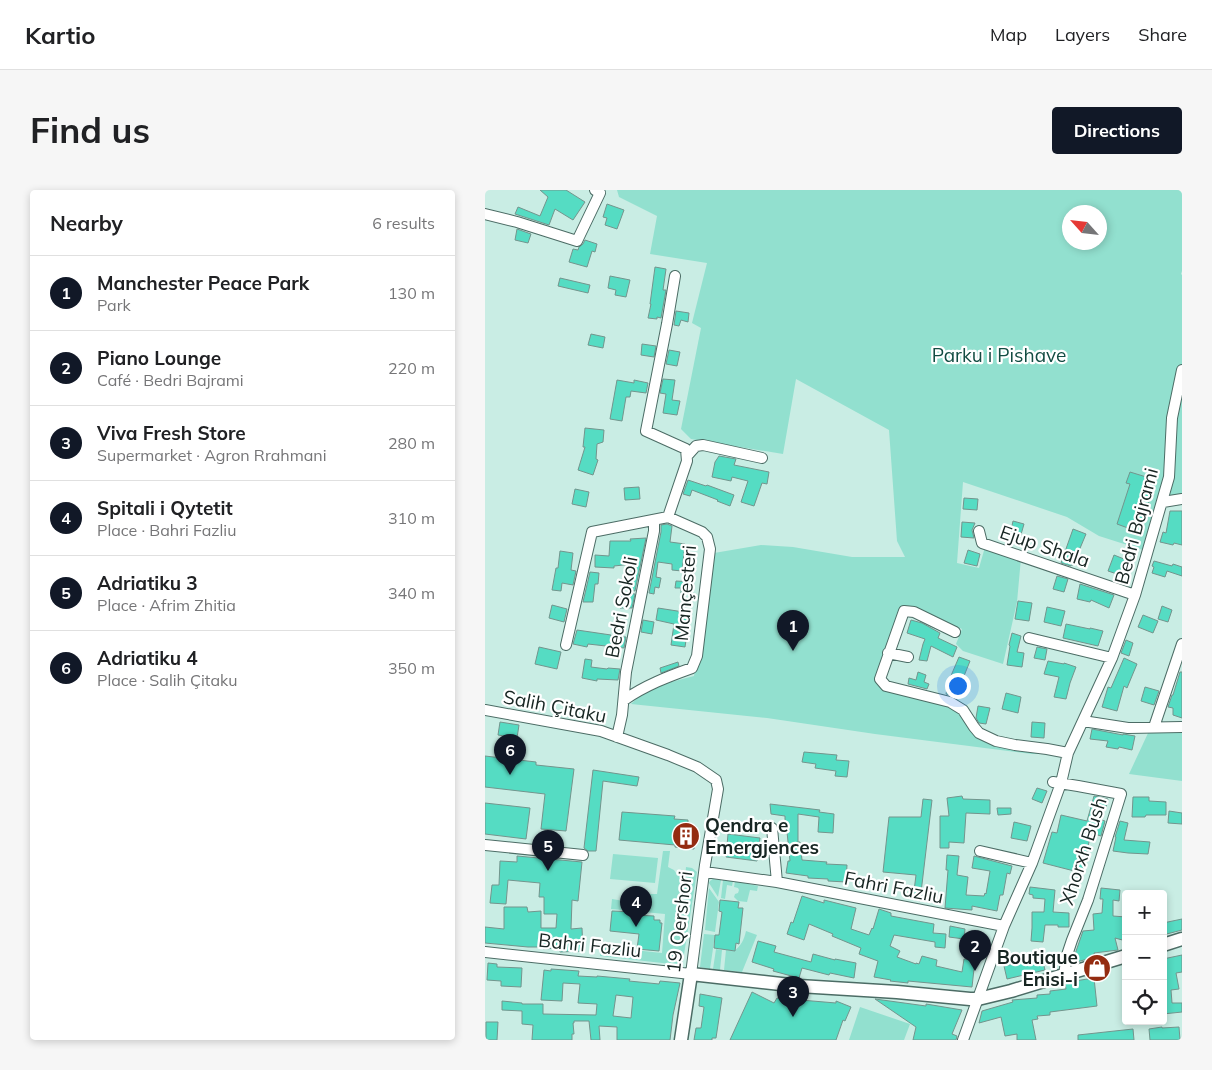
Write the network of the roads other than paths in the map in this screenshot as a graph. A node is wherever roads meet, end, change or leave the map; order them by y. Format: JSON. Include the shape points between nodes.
{"nodes":[{"id":1,"x":595,"y":190,"type":"edge"},
{"id":2,"x":485,"y":214,"type":"edge"},
{"id":3,"x":675,"y":276,"type":"dead end"},
{"id":4,"x":1182,"y":370,"type":"edge"},
{"id":5,"x":687,"y":456,"type":"junction"},
{"id":6,"x":762,"y":458,"type":"dead end"},
{"id":7,"x":1182,"y":499,"type":"edge"},
{"id":8,"x":1163,"y":502,"type":"junction"},
{"id":9,"x":668,"y":517,"type":"junction"},
{"id":10,"x":653,"y":520,"type":"junction"},
{"id":11,"x":979,"y":531,"type":"dead end"},
{"id":12,"x":1135,"y":595,"type":"junction"},
{"id":13,"x":955,"y":632,"type":"dead end"},
{"id":14,"x":1029,"y":638,"type":"dead end"},
{"id":15,"x":1182,"y":644,"type":"edge"},
{"id":16,"x":566,"y":645,"type":"dead end"},
{"id":17,"x":888,"y":653,"type":"junction"},
{"id":18,"x":908,"y":657,"type":"dead end"},
{"id":19,"x":1112,"y":658,"type":"junction"},
{"id":20,"x":624,"y":700,"type":"junction"},
{"id":21,"x":485,"y":710,"type":"edge"},
{"id":22,"x":1083,"y":721,"type":"junction"},
{"id":23,"x":1154,"y":728,"type":"junction"},
{"id":24,"x":1182,"y":728,"type":"edge"},
{"id":25,"x":617,"y":737,"type":"junction"},
{"id":26,"x":1068,"y":753,"type":"junction"},
{"id":27,"x":716,"y":780,"type":"joint"},
{"id":28,"x":1057,"y":783,"type":"junction"},
{"id":29,"x":772,"y":828,"type":"dead end"},
{"id":30,"x":485,"y":845,"type":"edge"},
{"id":31,"x":980,"y":851,"type":"dead end"},
{"id":32,"x":583,"y":855,"type":"dead end"},
{"id":33,"x":1032,"y":863,"type":"junction"},
{"id":34,"x":705,"y":872,"type":"junction"},
{"id":35,"x":777,"y":882,"type":"junction"},
{"id":36,"x":1005,"y":926,"type":"junction"},
{"id":37,"x":1182,"y":939,"type":"edge"},
{"id":38,"x":1167,"y":944,"type":"edge"},
{"id":39,"x":485,"y":952,"type":"edge"},
{"id":40,"x":1122,"y":957,"type":"edge"},
{"id":41,"x":691,"y":974,"type":"junction"},
{"id":42,"x":1064,"y":976,"type":"junction"},
{"id":43,"x":977,"y":998,"type":"junction"},
{"id":44,"x":681,"y":1040,"type":"edge"},
{"id":45,"x":963,"y":1040,"type":"edge"}],
"edges":[{"from":1,"to":2,"type":"street","via":[[600,193],[577,241]]},
{"from":3,"to":5,"type":"street","via":[[646,431],[686,449]]},
{"from":4,"to":8,"type":"street","name":"Bedri Bajrami","via":[[1172,418],[1169,477]]},
{"from":5,"to":6,"type":"street","via":[[696,446],[703,445]]},
{"from":5,"to":9,"type":"street"},
{"from":7,"to":8,"type":"street"},
{"from":8,"to":12,"type":"street","name":"Bedri Bajrami"},
{"from":9,"to":10,"type":"street","name":"Bedri Sokoli"},
{"from":9,"to":20,"type":"street","name":"Mançesteri","via":[[702,532],[710,549],[697,656],[692,668],[642,688]]},
{"from":10,"to":16,"type":"street","name":"Bedri Sokoli","via":[[591,532]]},
{"from":10,"to":20,"type":"street","name":"Bedri Sokoli","via":[[654,531],[625,672]]},
{"from":11,"to":12,"type":"street","name":"Ejup Shala","via":[[982,543]]},
{"from":12,"to":19,"type":"street","name":"Bedri Bajrami"},
{"from":13,"to":17,"type":"street","via":[[914,612],[904,611]]},
{"from":14,"to":19,"type":"street"},
{"from":15,"to":23,"type":"street"},
{"from":17,"to":18,"type":"street"},
{"from":17,"to":26,"type":"street","via":[[880,679],[886,686],[949,702],[963,710],[979,733],[995,741]]},
{"from":19,"to":22,"type":"street","name":"Bedri Bajrami"},
{"from":20,"to":25,"type":"street","name":"Salih Çitaku"},
{"from":21,"to":25,"type":"street","name":"Salih Çitaku","via":[[567,724]]},
{"from":22,"to":23,"type":"street","via":[[1128,728]]},
{"from":22,"to":26,"type":"street","name":"Bedri Bajrami"},
{"from":23,"to":24,"type":"street"},
{"from":25,"to":27,"type":"street","name":"Salih Çitaku","via":[[697,767]]},
{"from":26,"to":28,"type":"street","name":"Bedri Bajrami"},
{"from":27,"to":34,"type":"street","name":"19 Qershori","via":[[717,795]]},
{"from":28,"to":33,"type":"street","name":"Bedri Bajrami"},
{"from":28,"to":42,"type":"street","name":"Xhorxh Bush","via":[[1121,794],[1071,940]]},
{"from":29,"to":35,"type":"street"},
{"from":30,"to":32,"type":"street"},
{"from":31,"to":33,"type":"street"},
{"from":33,"to":36,"type":"street","name":"Bedri Bajrami"},
{"from":34,"to":35,"type":"street","name":"Fahri Fazliu"},
{"from":34,"to":41,"type":"street","name":"19 Qershori"},
{"from":35,"to":36,"type":"street","name":"Fahri Fazliu"},
{"from":36,"to":43,"type":"street","name":"Bedri Bajrami"},
{"from":37,"to":38,"type":"main road"},
{"from":39,"to":41,"type":"street","name":"Bahri Fazliu"},
{"from":40,"to":42,"type":"main road"},
{"from":41,"to":43,"type":"main road"},
{"from":41,"to":44,"type":"main road","name":"19 Qershori"},
{"from":42,"to":43,"type":"main road"},
{"from":43,"to":45,"type":"street","name":"Bedri Bajrami"}]}
